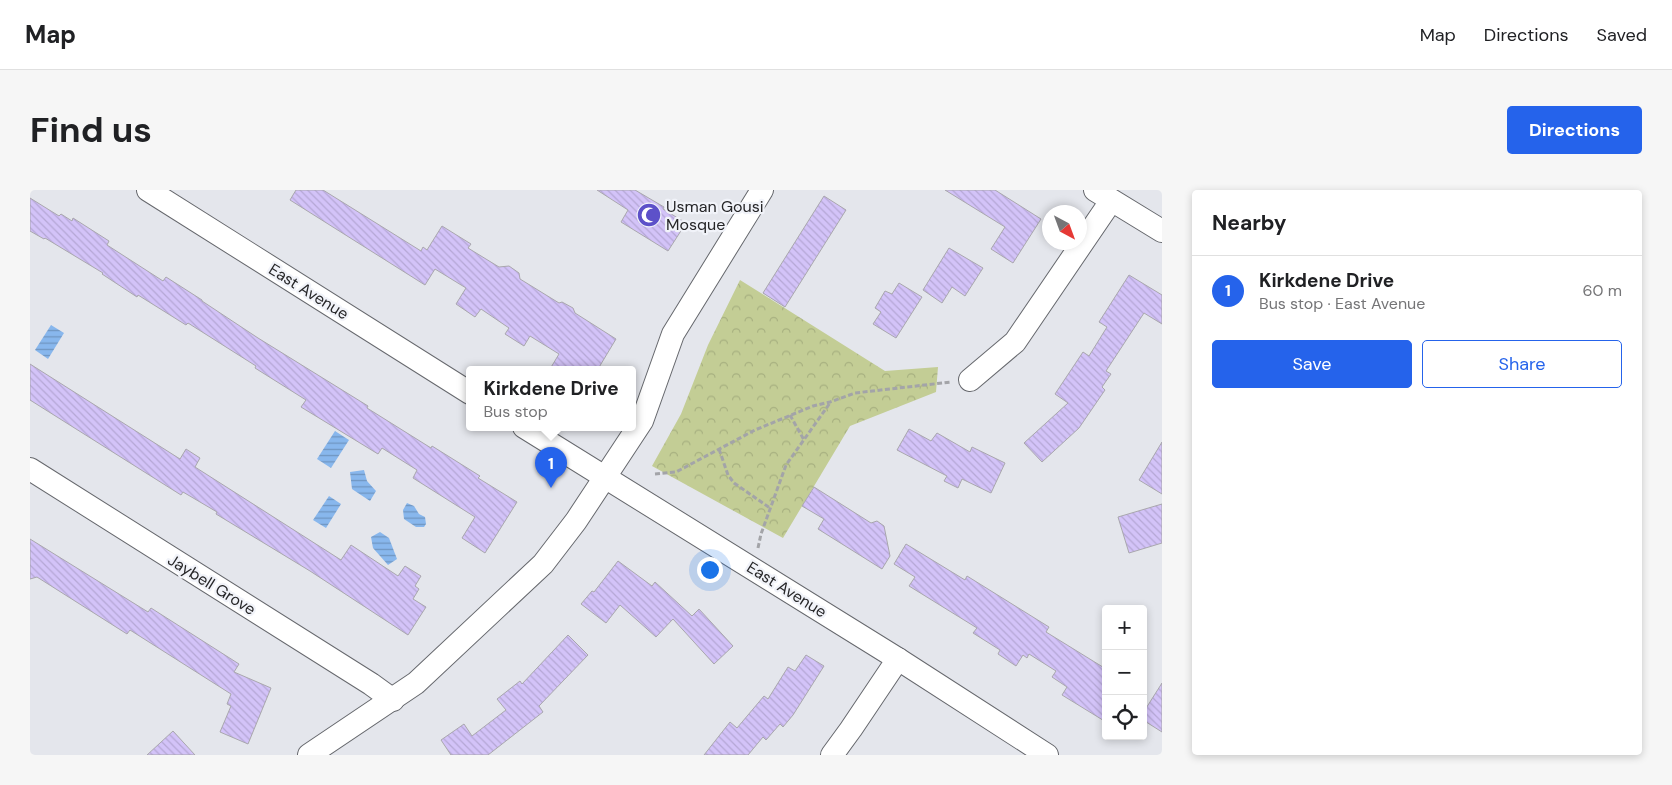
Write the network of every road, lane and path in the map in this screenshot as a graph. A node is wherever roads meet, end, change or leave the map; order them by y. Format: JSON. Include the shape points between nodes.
{"nodes":[{"id":1,"x":148,"y":190,"type":"edge"},
{"id":2,"x":762,"y":190,"type":"edge"},
{"id":3,"x":1103,"y":195,"type":"edge"},
{"id":4,"x":1162,"y":231,"type":"edge"},
{"id":5,"x":970,"y":380,"type":"joint"},
{"id":6,"x":466,"y":390,"type":"edge"},
{"id":7,"x":830,"y":402,"type":"junction"},
{"id":8,"x":790,"y":415,"type":"junction"},
{"id":9,"x":636,"y":430,"type":"edge"},
{"id":10,"x":530,"y":431,"type":"edge"},
{"id":11,"x":636,"y":431,"type":"edge"},
{"id":12,"x":804,"y":440,"type":"junction"},
{"id":13,"x":719,"y":449,"type":"junction"},
{"id":14,"x":30,"y":469,"type":"edge"},
{"id":15,"x":654,"y":474,"type":"dead end"},
{"id":16,"x":605,"y":478,"type":"junction"},
{"id":17,"x":770,"y":508,"type":"junction"},
{"id":18,"x":761,"y":534,"type":"dead end"},
{"id":19,"x":898,"y":659,"type":"junction"},
{"id":20,"x":393,"y":700,"type":"junction"},
{"id":21,"x":309,"y":755,"type":"edge"},
{"id":22,"x":832,"y":755,"type":"edge"},
{"id":23,"x":1047,"y":755,"type":"edge"}],
"edges":[{"from":1,"to":6,"type":"street","name":"East Avenue"},
{"from":2,"to":9,"type":"street","via":[[673,334]]},
{"from":3,"to":4,"type":"street"},
{"from":3,"to":5,"type":"street","via":[[1015,342]]},
{"from":5,"to":7,"type":"path","via":[[854,393]]},
{"from":7,"to":8,"type":"path"},
{"from":7,"to":12,"type":"path"},
{"from":8,"to":12,"type":"path"},
{"from":8,"to":13,"type":"path"},
{"from":10,"to":16,"type":"street","name":"East Avenue"},
{"from":11,"to":16,"type":"street"},
{"from":12,"to":17,"type":"path","via":[[786,465]]},
{"from":13,"to":15,"type":"path","via":[[676,472]]},
{"from":13,"to":17,"type":"path","via":[[734,484]]},
{"from":14,"to":20,"type":"street","name":"Jaybell Grove"},
{"from":16,"to":19,"type":"street","name":"East Avenue"},
{"from":16,"to":20,"type":"street","via":[[543,564],[416,683]]},
{"from":17,"to":18,"type":"path"},
{"from":19,"to":22,"type":"street"},
{"from":19,"to":23,"type":"street","name":"East Avenue"},
{"from":20,"to":21,"type":"street"}]}
